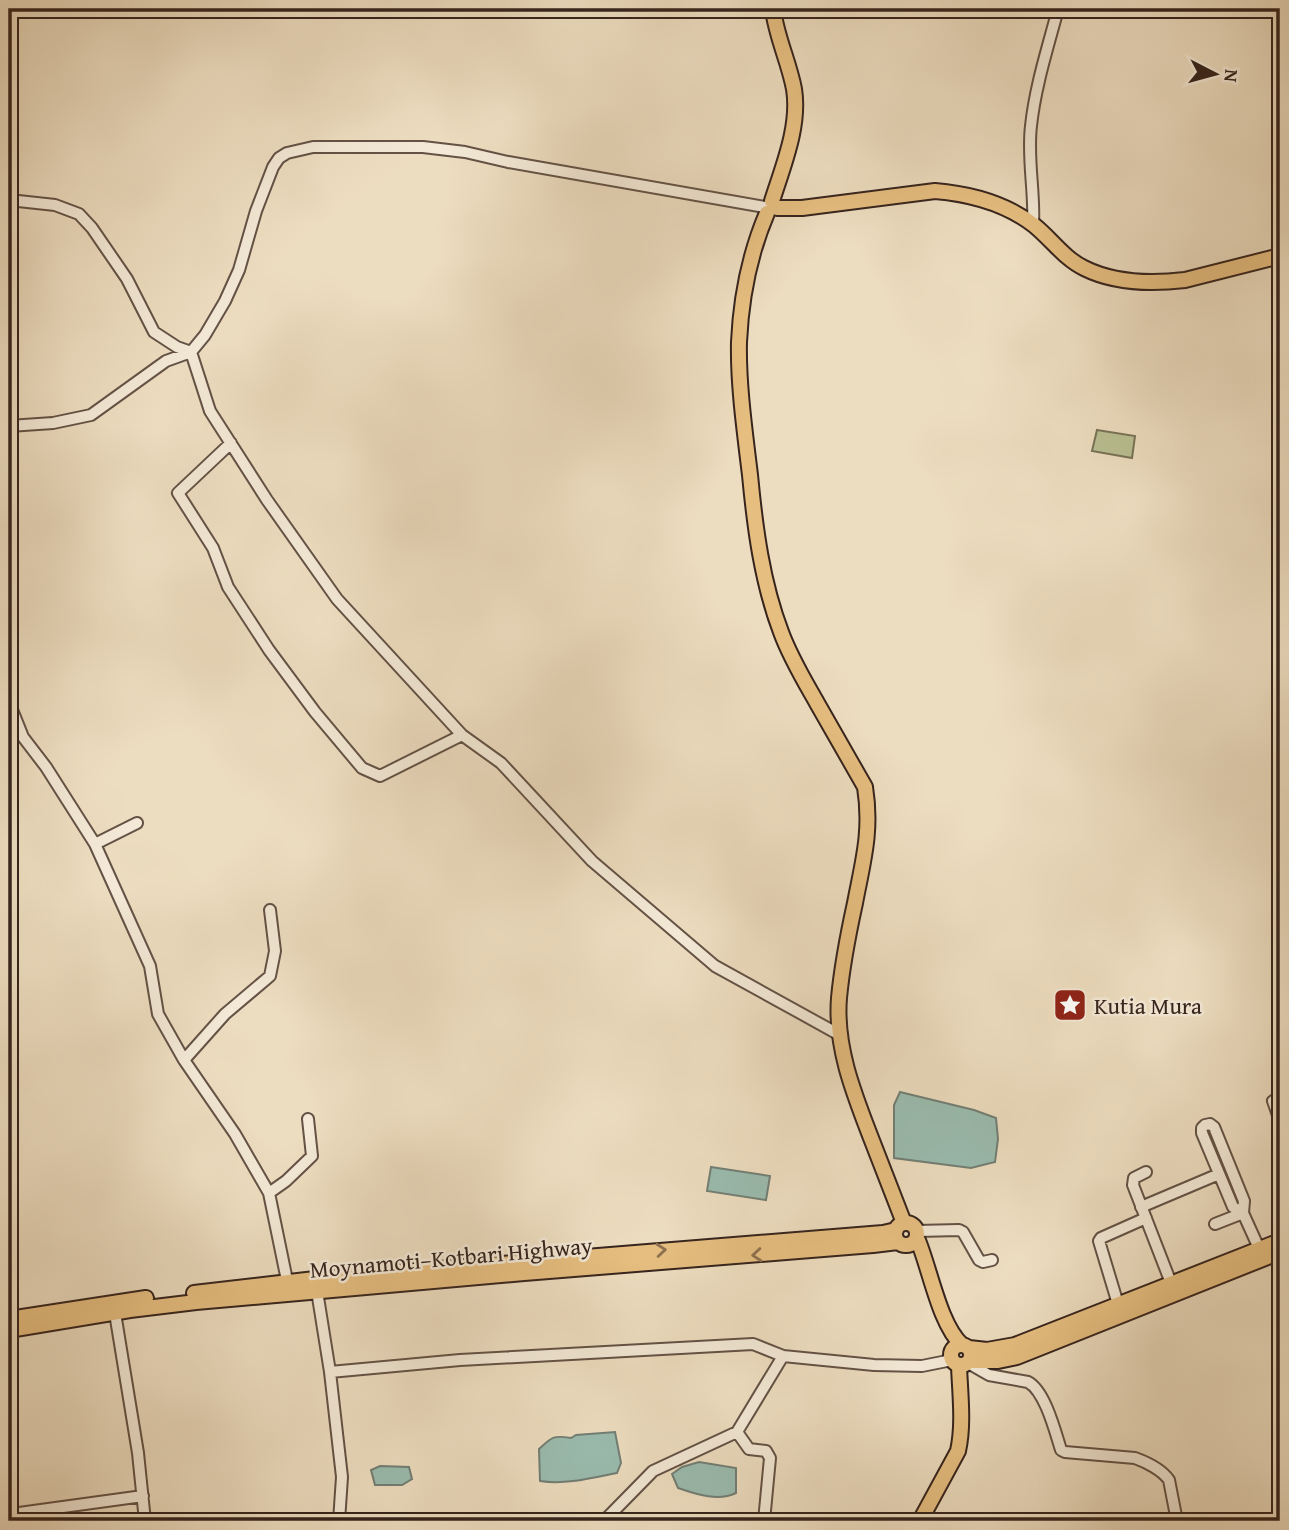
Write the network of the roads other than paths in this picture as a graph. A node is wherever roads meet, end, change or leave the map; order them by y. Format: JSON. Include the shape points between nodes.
{"nodes":[{"id":1,"x":773,"y":9,"type":"edge"},
{"id":2,"x":1058,"y":9,"type":"edge"},
{"id":3,"x":9,"y":200,"type":"edge"},
{"id":4,"x":770,"y":207,"type":"junction"},
{"id":5,"x":1033,"y":225,"type":"junction"},
{"id":6,"x":1280,"y":256,"type":"edge"},
{"id":7,"x":191,"y":352,"type":"junction"},
{"id":8,"x":9,"y":426,"type":"edge"},
{"id":9,"x":231,"y":443,"type":"junction"},
{"id":10,"x":9,"y":702,"type":"edge"},
{"id":11,"x":462,"y":735,"type":"junction"},
{"id":12,"x":137,"y":823,"type":"dead end"},
{"id":13,"x":95,"y":844,"type":"junction"},
{"id":14,"x":270,"y":909,"type":"dead end"},
{"id":15,"x":840,"y":1035,"type":"junction"},
{"id":16,"x":184,"y":1060,"type":"junction"},
{"id":17,"x":1280,"y":1097,"type":"edge"},
{"id":18,"x":308,"y":1119,"type":"dead end"},
{"id":19,"x":1280,"y":1121,"type":"edge"},
{"id":20,"x":1146,"y":1172,"type":"dead end"},
{"id":21,"x":1219,"y":1174,"type":"junction"},
{"id":22,"x":269,"y":1193,"type":"junction"},
{"id":23,"x":1144,"y":1212,"type":"junction"},
{"id":24,"x":1243,"y":1213,"type":"junction"},
{"id":25,"x":1214,"y":1224,"type":"dead end"},
{"id":26,"x":907,"y":1235,"type":"junction"},
{"id":27,"x":1280,"y":1241,"type":"edge"},
{"id":28,"x":1280,"y":1252,"type":"edge"},
{"id":29,"x":1261,"y":1254,"type":"junction"},
{"id":30,"x":992,"y":1260,"type":"dead end"},
{"id":31,"x":524,"y":1268,"type":"junction"},
{"id":32,"x":1171,"y":1283,"type":"junction"},
{"id":33,"x":289,"y":1287,"type":"junction"},
{"id":34,"x":317,"y":1291,"type":"junction"},
{"id":35,"x":1118,"y":1304,"type":"junction"},
{"id":36,"x":115,"y":1312,"type":"junction"},
{"id":37,"x":9,"y":1319,"type":"edge"},
{"id":38,"x":9,"y":1330,"type":"edge"},
{"id":39,"x":783,"y":1356,"type":"junction"},
{"id":40,"x":962,"y":1356,"type":"junction"},
{"id":41,"x":330,"y":1372,"type":"junction"},
{"id":42,"x":737,"y":1432,"type":"junction"},
{"id":43,"x":143,"y":1496,"type":"junction"},
{"id":44,"x":19,"y":1521,"type":"edge"},
{"id":45,"x":145,"y":1521,"type":"edge"},
{"id":46,"x":339,"y":1521,"type":"edge"},
{"id":47,"x":604,"y":1521,"type":"edge"},
{"id":48,"x":764,"y":1521,"type":"edge"},
{"id":49,"x":920,"y":1521,"type":"edge"},
{"id":50,"x":1177,"y":1521,"type":"edge"}],
"edges":[{"from":1,"to":4,"type":"main road","via":[[794,89],[794,106],[790,143]]},
{"from":2,"to":5,"type":"street","via":[[1031,127]]},
{"from":3,"to":7,"type":"street","via":[[55,205],[79,214],[127,279],[154,332]]},
{"from":4,"to":5,"type":"main road","via":[[802,208],[954,192],[1012,210]]},
{"from":4,"to":7,"type":"street","via":[[465,152],[386,146],[295,150],[273,167],[239,271]]},
{"from":4,"to":15,"type":"main road","via":[[750,267],[739,343],[756,533],[781,632],[865,787],[867,803],[868,836],[843,961]]},
{"from":5,"to":6,"type":"main road","via":[[1082,268],[1139,282],[1185,280]]},
{"from":7,"to":8,"type":"street","via":[[166,360],[91,415]]},
{"from":7,"to":9,"type":"street","via":[[210,411]]},
{"from":9,"to":11,"type":"street","via":[[337,599]]},
{"from":9,"to":11,"type":"street","via":[[178,493],[213,548],[228,587],[315,712],[362,768],[380,776]]},
{"from":10,"to":13,"type":"street","via":[[23,737]]},
{"from":11,"to":15,"type":"street","via":[[501,763],[592,861],[715,966]]},
{"from":12,"to":13,"type":"street"},
{"from":13,"to":16,"type":"street","via":[[150,965],[158,1014]]},
{"from":14,"to":16,"type":"street","via":[[275,951],[270,976],[225,1014]]},
{"from":15,"to":26,"type":"main road","via":[[861,1112]]},
{"from":16,"to":22,"type":"street"},
{"from":17,"to":19,"type":"street","via":[[1273,1104]]},
{"from":18,"to":22,"type":"street","via":[[312,1156]]},
{"from":20,"to":23,"type":"street","via":[[1132,1181]]},
{"from":21,"to":23,"type":"street"},
{"from":21,"to":24,"type":"street","via":[[1233,1207]]},
{"from":21,"to":24,"type":"street","via":[[1202,1133],[1205,1125],[1214,1127],[1244,1201]]},
{"from":22,"to":33,"type":"street"},
{"from":23,"to":32,"type":"street"},
{"from":23,"to":35,"type":"street","via":[[1098,1244]]},
{"from":24,"to":25,"type":"street"},
{"from":24,"to":29,"type":"street"},
{"from":26,"to":30,"type":"street","via":[[959,1230],[979,1260]]},
{"from":26,"to":31,"type":"main road","name":"Moynamoti–Kotbari Highway","via":[[683,1248]]},
{"from":26,"to":40,"type":"main road"},
{"from":27,"to":29,"type":"main road"},
{"from":28,"to":29,"type":"main road"},
{"from":29,"to":32,"type":"main road"},
{"from":29,"to":40,"type":"main road","via":[[1017,1357],[998,1361]]},
{"from":31,"to":33,"type":"main road","name":"Moynamoti–Kotbari Highway"},
{"from":31,"to":34,"type":"main road","name":"Moynamoti–Kotbari Highway"},
{"from":32,"to":35,"type":"main road"},
{"from":33,"to":34,"type":"main road","name":"Moynamoti–Kotbari Highway"},
{"from":33,"to":36,"type":"main road","name":"Moynamoti–Kotbari Highway"},
{"from":33,"to":37,"type":"main road","name":"Moynamoti–Kotbari Highway","via":[[113,1302]]},
{"from":34,"to":41,"type":"street"},
{"from":35,"to":40,"type":"main road","via":[[1015,1345]]},
{"from":36,"to":38,"type":"main road","name":"Moynamoti–Kotbari Highway"},
{"from":36,"to":43,"type":"street"},
{"from":39,"to":40,"type":"street","via":[[922,1366]]},
{"from":39,"to":41,"type":"street","via":[[753,1345],[460,1360]]},
{"from":39,"to":42,"type":"street"},
{"from":40,"to":49,"type":"main road","via":[[958,1451]]},
{"from":40,"to":50,"type":"street","via":[[989,1375],[1033,1384],[1050,1413],[1061,1450],[1135,1458],[1166,1476]]},
{"from":41,"to":46,"type":"street","via":[[342,1478]]},
{"from":42,"to":47,"type":"street","via":[[653,1471]]},
{"from":42,"to":48,"type":"street","via":[[749,1449],[766,1451],[770,1458]]},
{"from":43,"to":44,"type":"street","via":[[19,1513]]},
{"from":43,"to":45,"type":"street"}]}
